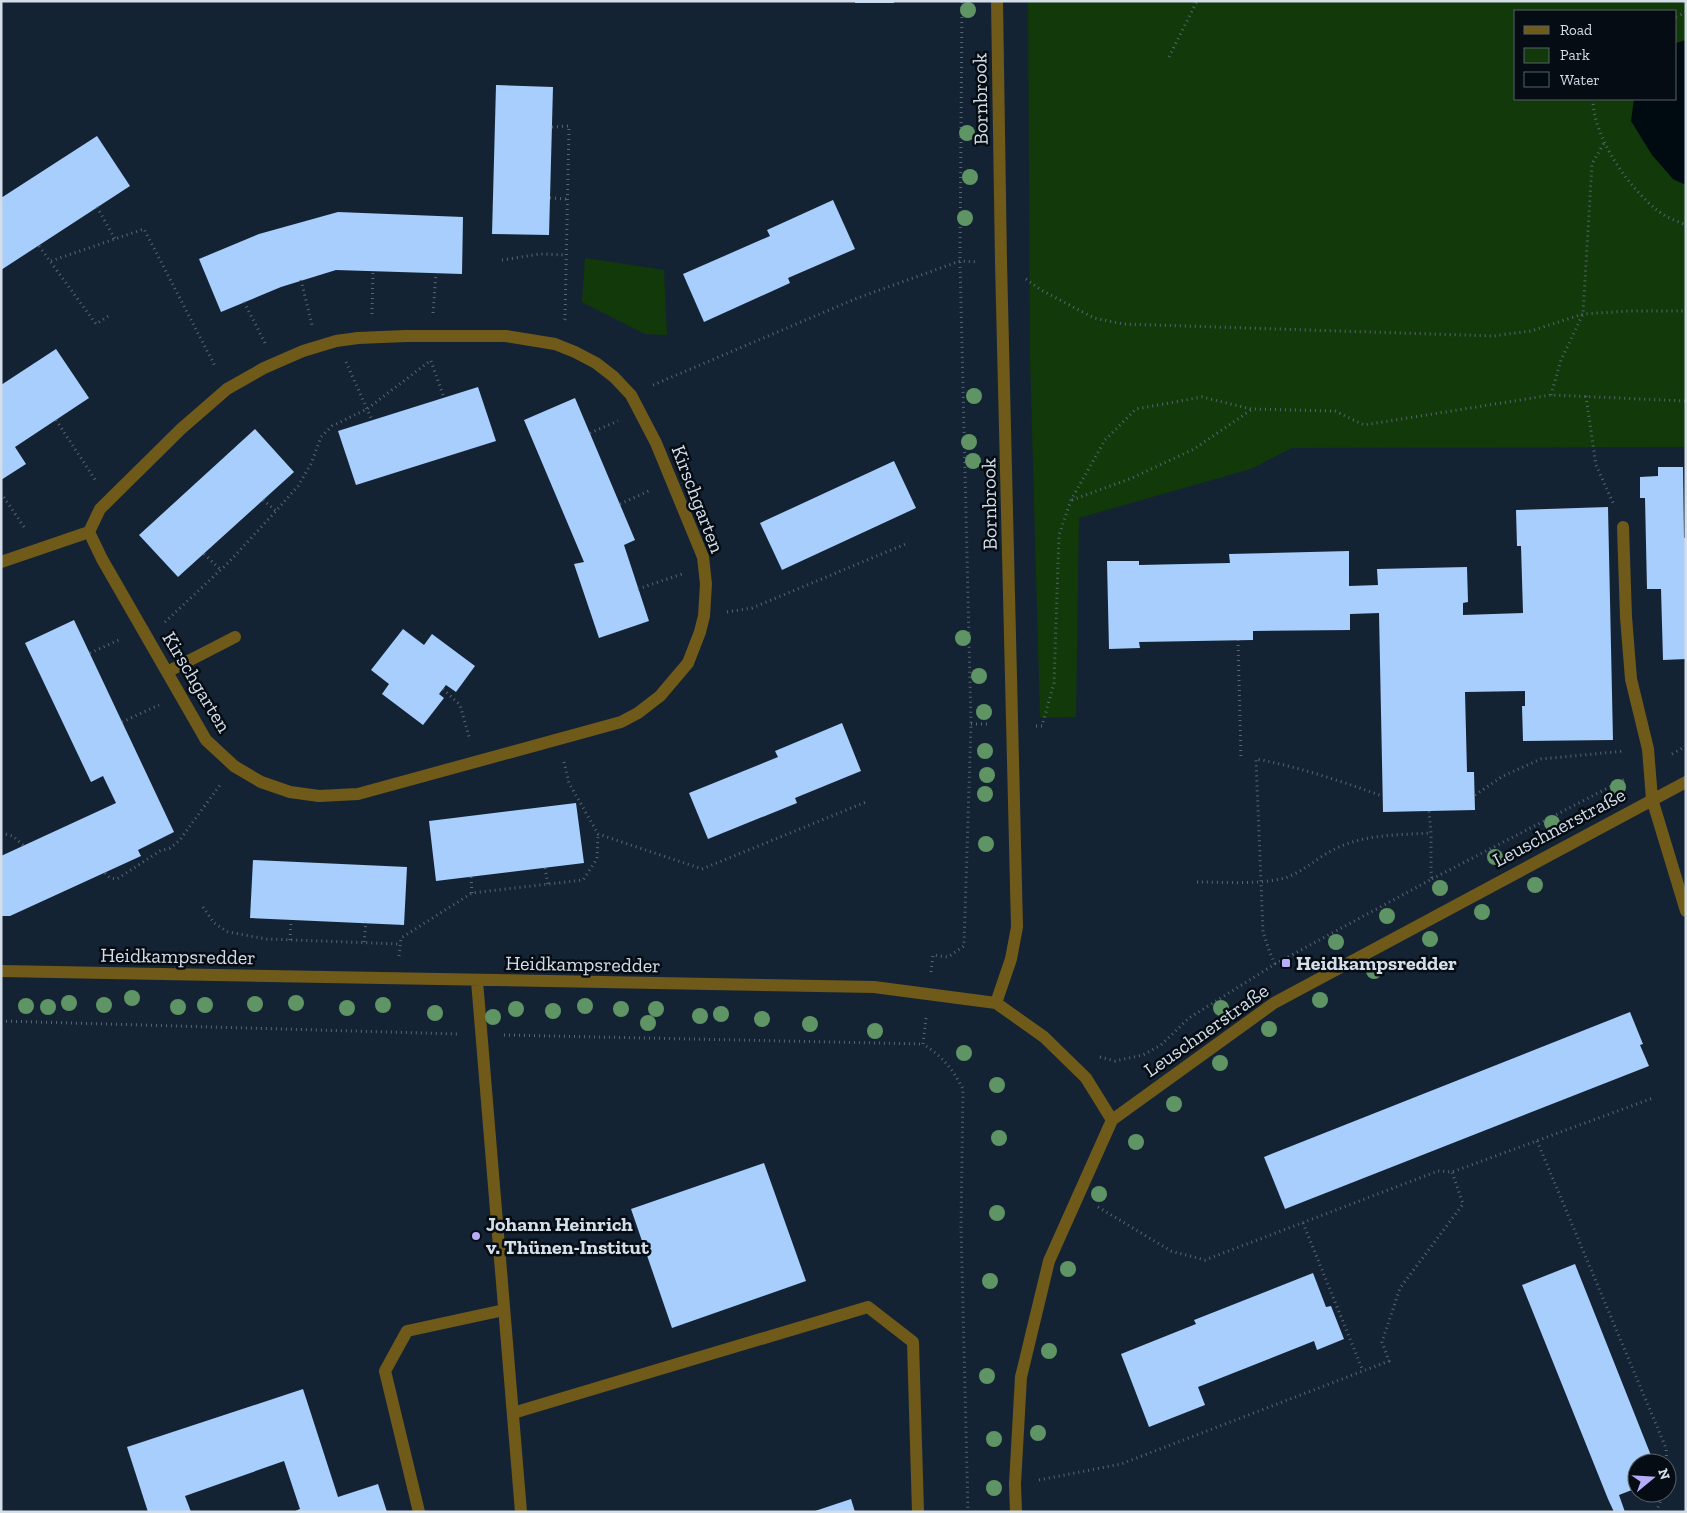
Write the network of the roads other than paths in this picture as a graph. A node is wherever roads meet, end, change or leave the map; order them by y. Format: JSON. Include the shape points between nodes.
{"nodes":[{"id":1,"x":997,"y":1,"type":"edge"},
{"id":2,"x":1623,"y":527,"type":"road end"},
{"id":3,"x":89,"y":532,"type":"junction"},
{"id":4,"x":1,"y":562,"type":"edge"},
{"id":5,"x":235,"y":637,"type":"dead end"},
{"id":6,"x":167,"y":672,"type":"junction"},
{"id":7,"x":1686,"y":782,"type":"edge"},
{"id":8,"x":1652,"y":799,"type":"junction"},
{"id":9,"x":1686,"y":911,"type":"edge"},
{"id":10,"x":1,"y":971,"type":"edge"},
{"id":11,"x":477,"y":981,"type":"junction"},
{"id":12,"x":996,"y":1003,"type":"junction"},
{"id":13,"x":1112,"y":1120,"type":"junction"},
{"id":14,"x":504,"y":1310,"type":"junction"},
{"id":15,"x":513,"y":1413,"type":"junction"},
{"id":16,"x":419,"y":1512,"type":"edge"},
{"id":17,"x":522,"y":1512,"type":"edge"},
{"id":18,"x":918,"y":1512,"type":"edge"},
{"id":19,"x":1016,"y":1512,"type":"edge"}],
"edges":[{"from":1,"to":12,"type":"street","name":"Bornbrook","via":[[1017,927],[1011,959]]},
{"from":2,"to":8,"type":"street","via":[[1632,679],[1648,749]]},
{"from":3,"to":4,"type":"street"},
{"from":3,"to":6,"type":"street","name":"Kirschgarten"},
{"from":3,"to":6,"type":"street","name":"Kirschgarten","via":[[100,509],[181,429],[227,389],[276,363],[336,341],[506,336],[555,344],[575,352],[596,363],[632,395],[653,435],[703,557],[706,584],[704,616],[688,663],[660,696],[638,713],[621,722],[358,794],[319,796],[290,792],[260,782],[234,766],[206,740]]},
{"from":5,"to":6,"type":"street"},
{"from":7,"to":8,"type":"street","name":"Leuschnerstraße"},
{"from":8,"to":9,"type":"street"},
{"from":8,"to":13,"type":"street","name":"Leuschnerstraße","via":[[1274,1003]]},
{"from":10,"to":11,"type":"street","name":"Heidkampsredder"},
{"from":11,"to":12,"type":"street","name":"Heidkampsredder","via":[[874,987]]},
{"from":11,"to":14,"type":"street"},
{"from":12,"to":13,"type":"street","name":"Heidkampsredder","via":[[1044,1037],[1086,1078]]},
{"from":13,"to":19,"type":"street","via":[[1049,1261],[1021,1377]]},
{"from":14,"to":15,"type":"street"},
{"from":14,"to":16,"type":"street","via":[[407,1331],[385,1371]]},
{"from":15,"to":17,"type":"street"},
{"from":15,"to":18,"type":"street","via":[[868,1307],[913,1342]]}]}
